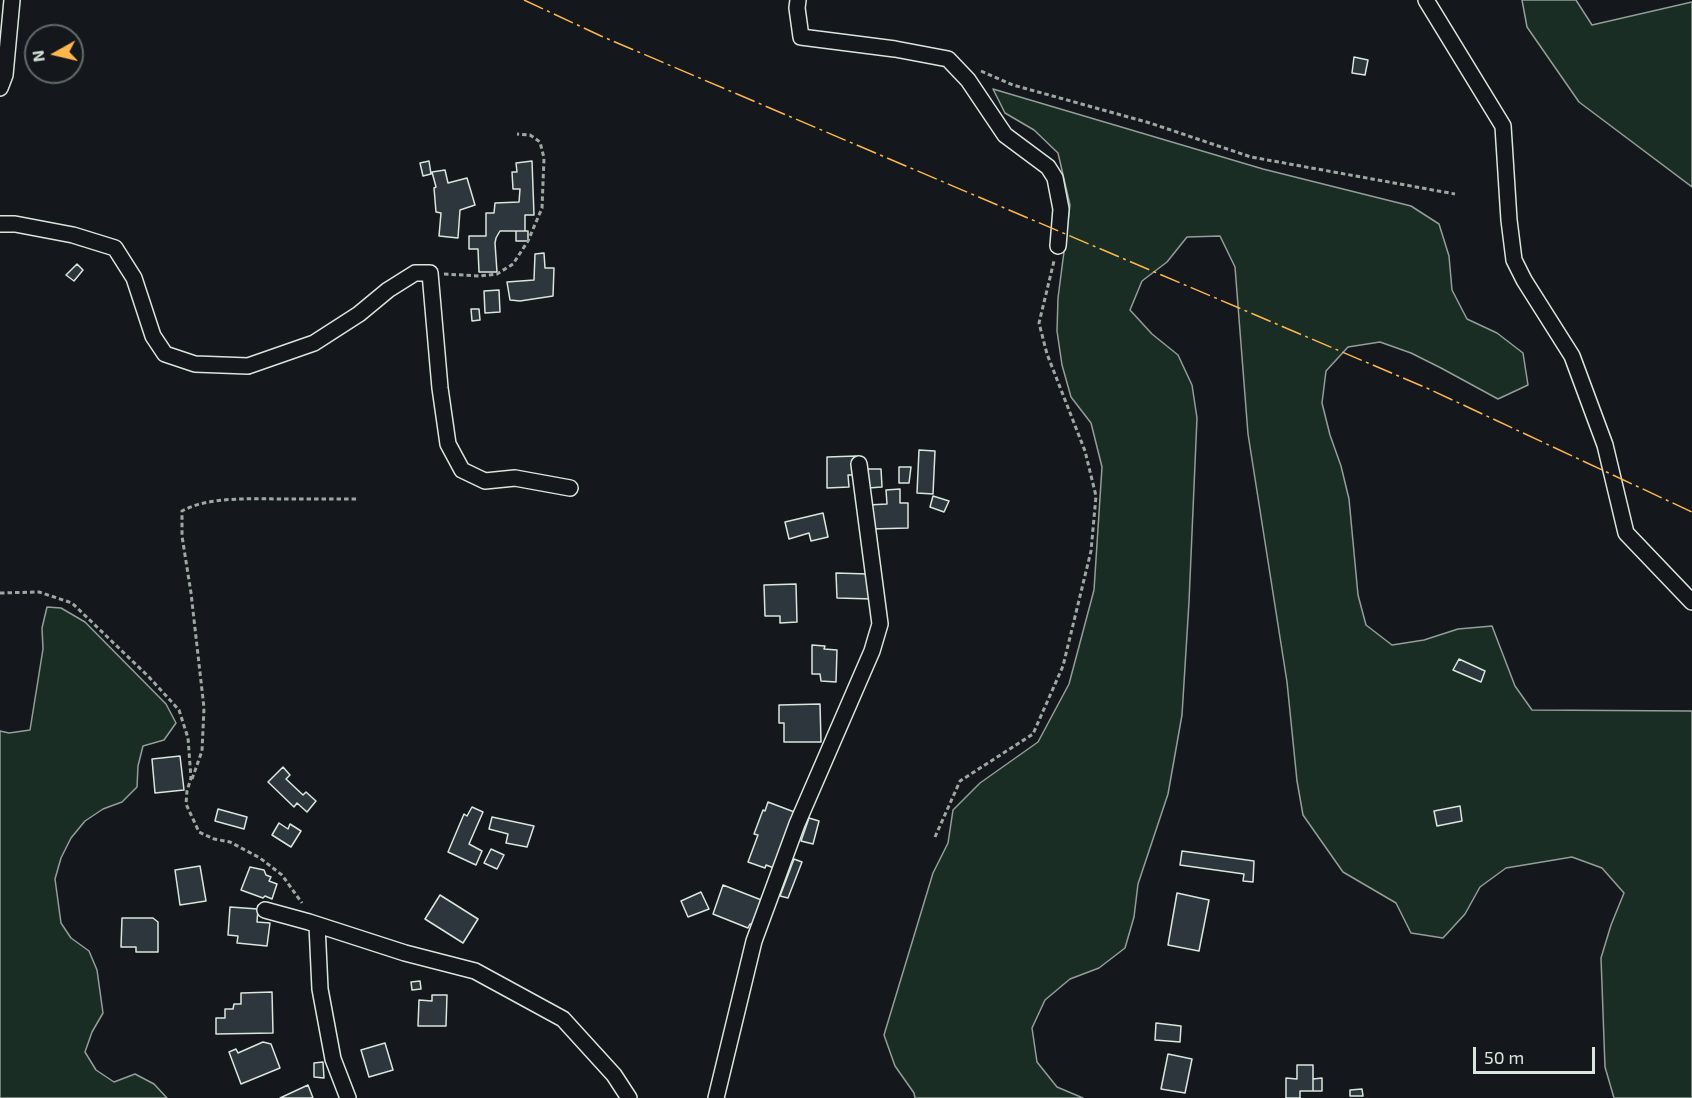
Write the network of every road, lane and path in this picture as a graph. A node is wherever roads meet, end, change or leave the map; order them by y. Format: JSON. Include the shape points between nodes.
{"nodes":[{"id":1,"x":12,"y":0,"type":"edge"},
{"id":2,"x":798,"y":0,"type":"edge"},
{"id":3,"x":1426,"y":0,"type":"edge"},
{"id":4,"x":974,"y":68,"type":"dead end"},
{"id":5,"x":0,"y":88,"type":"edge"},
{"id":6,"x":518,"y":135,"type":"dead end"},
{"id":7,"x":1455,"y":194,"type":"dead end"},
{"id":8,"x":0,"y":224,"type":"edge"},
{"id":9,"x":1058,"y":246,"type":"joint"},
{"id":10,"x":430,"y":273,"type":"junction"},
{"id":11,"x":859,"y":464,"type":"dead end"},
{"id":12,"x":570,"y":488,"type":"dead end"},
{"id":13,"x":359,"y":499,"type":"dead end"},
{"id":14,"x":0,"y":593,"type":"edge"},
{"id":15,"x":1692,"y":602,"type":"edge"},
{"id":16,"x":187,"y":792,"type":"junction"},
{"id":17,"x":935,"y":837,"type":"dead end"},
{"id":18,"x":265,"y":910,"type":"dead end"},
{"id":19,"x":317,"y":924,"type":"junction"},
{"id":20,"x":348,"y":1098,"type":"edge"},
{"id":21,"x":630,"y":1098,"type":"edge"},
{"id":22,"x":716,"y":1098,"type":"edge"}],
"edges":[{"from":1,"to":5,"type":"street","via":[[5,75]]},
{"from":2,"to":9,"type":"street","via":[[801,37],[948,58],[1005,135],[1048,167],[1055,178],[1060,209]]},
{"from":3,"to":15,"type":"street","via":[[1503,126],[1514,260],[1572,356],[1605,445],[1626,533]]},
{"from":4,"to":7,"type":"path","via":[[1013,85],[1150,123],[1251,157]]},
{"from":6,"to":10,"type":"path","via":[[530,135],[540,142],[544,158],[542,208],[528,241],[513,264],[498,274]]},
{"from":8,"to":10,"type":"street","via":[[73,235],[115,249],[134,278],[153,336],[165,354],[195,364],[249,366],[314,343],[415,273]]},
{"from":9,"to":17,"type":"path","via":[[1039,323],[1096,496],[1092,551],[1063,666],[1033,734],[960,781]]},
{"from":10,"to":12,"type":"street","via":[[448,444],[462,470],[484,481],[514,478]]},
{"from":11,"to":22,"type":"street","via":[[880,624],[797,824],[754,941]]},
{"from":13,"to":16,"type":"path","via":[[247,499],[207,503],[182,511],[204,708],[202,751]]},
{"from":14,"to":16,"type":"path","via":[[39,592],[72,603],[149,677],[179,710],[183,722],[191,778]]},
{"from":16,"to":19,"type":"path","via":[[186,804],[199,832],[230,842],[282,875]]},
{"from":18,"to":19,"type":"street"},
{"from":19,"to":20,"type":"street","via":[[320,989],[333,1059]]},
{"from":19,"to":21,"type":"street","via":[[405,953],[475,970],[563,1019]]}]}
